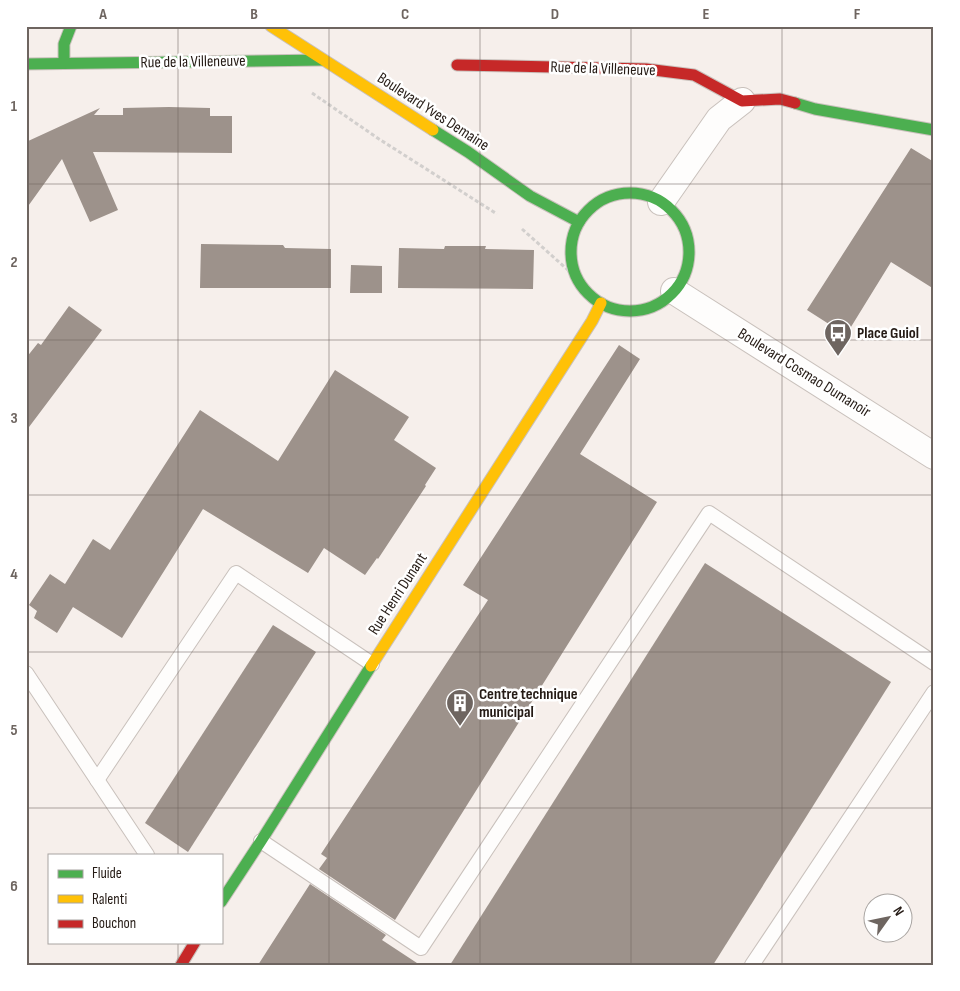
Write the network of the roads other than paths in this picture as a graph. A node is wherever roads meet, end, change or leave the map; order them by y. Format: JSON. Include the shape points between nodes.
{"nodes":[{"id":1,"x":71,"y":26,"type":"edge"},
{"id":2,"x":271,"y":26,"type":"edge"},
{"id":3,"x":323,"y":60,"type":"junction"},
{"id":4,"x":64,"y":63,"type":"junction"},
{"id":5,"x":26,"y":64,"type":"edge"},
{"id":6,"x":457,"y":65,"type":"dead end"},
{"id":7,"x":742,"y":101,"type":"junction"},
{"id":8,"x":934,"y":130,"type":"edge"},
{"id":9,"x":661,"y":202,"type":"junction"},
{"id":10,"x":579,"y":222,"type":"junction"},
{"id":11,"x":674,"y":291,"type":"junction"},
{"id":12,"x":601,"y":303,"type":"junction"},
{"id":13,"x":934,"y":456,"type":"edge"},
{"id":14,"x":934,"y":663,"type":"edge"},
{"id":15,"x":372,"y":664,"type":"junction"},
{"id":16,"x":26,"y":673,"type":"edge"},
{"id":17,"x":934,"y":692,"type":"edge"},
{"id":18,"x":98,"y":780,"type":"junction"},
{"id":19,"x":261,"y":842,"type":"junction"},
{"id":20,"x":146,"y":854,"type":"edge"},
{"id":21,"x":222,"y":900,"type":"edge"},
{"id":22,"x":194,"y":944,"type":"edge"},
{"id":23,"x":181,"y":965,"type":"edge"},
{"id":24,"x":752,"y":965,"type":"edge"}],
"edges":[{"from":1,"to":4,"type":"street","via":[[64,44]]},
{"from":2,"to":3,"type":"street","name":"Boulevard Yves Demaine"},
{"from":3,"to":4,"type":"street","name":"Rue de la Villeneuve"},
{"from":3,"to":10,"type":"street","name":"Boulevard Yves Demaine","via":[[468,152],[530,196]]},
{"from":4,"to":5,"type":"street","name":"Rue de la Villeneuve"},
{"from":6,"to":7,"type":"street","name":"Rue de la Villeneuve","via":[[646,69],[694,75]]},
{"from":7,"to":8,"type":"street","name":"Rue de la Villeneuve","via":[[780,100]]},
{"from":7,"to":9,"type":"street","via":[[719,118]]},
{"from":9,"to":10,"type":"street","via":[[646,194],[612,195],[597,203]]},
{"from":9,"to":11,"type":"street","via":[[684,227],[688,243],[688,261]]},
{"from":10,"to":12,"type":"street","via":[[571,246],[572,263],[578,279]]},
{"from":11,"to":12,"type":"street","via":[[648,308],[632,311]]},
{"from":11,"to":13,"type":"street","name":"Boulevard Cosmao Dumanoir"},
{"from":12,"to":15,"type":"street","name":"Rue Henri Dunant"},
{"from":14,"to":19,"type":"lane","via":[[710,513],[420,948]]},
{"from":15,"to":18,"type":"lane","via":[[236,574]]},
{"from":15,"to":19,"type":"street","name":"Rue Henri Dunant"},
{"from":16,"to":18,"type":"lane"},
{"from":17,"to":24,"type":"lane"},
{"from":18,"to":20,"type":"lane"},
{"from":19,"to":21,"type":"street","name":"Rue Henri Dunant"},
{"from":22,"to":23,"type":"street"}]}
